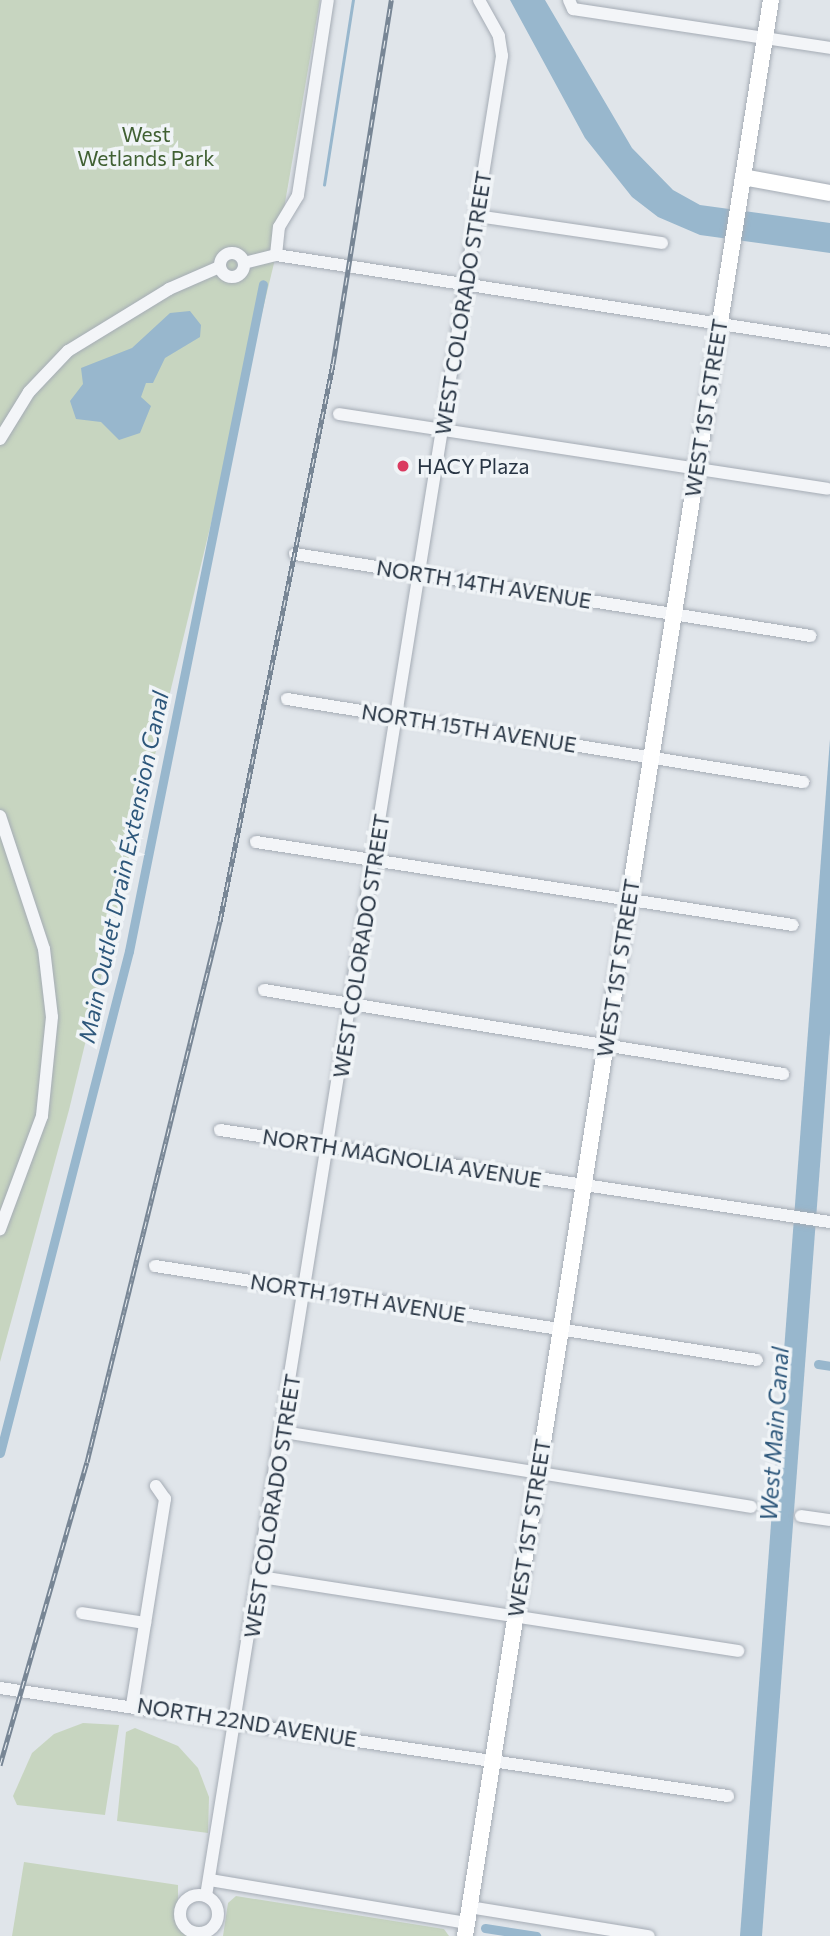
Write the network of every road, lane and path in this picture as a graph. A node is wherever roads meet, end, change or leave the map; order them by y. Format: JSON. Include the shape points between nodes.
{"nodes":[{"id":1,"x":328,"y":0,"type":"edge"},
{"id":2,"x":480,"y":0,"type":"edge"},
{"id":3,"x":771,"y":0,"type":"edge"},
{"id":4,"x":571,"y":4,"type":"edge"},
{"id":5,"x":765,"y":38,"type":"junction"},
{"id":6,"x":830,"y":48,"type":"edge"},
{"id":7,"x":743,"y":177,"type":"junction"},
{"id":8,"x":830,"y":193,"type":"edge"},
{"id":9,"x":477,"y":216,"type":"junction"},
{"id":10,"x":662,"y":243,"type":"dead end"},
{"id":11,"x":276,"y":255,"type":"junction"},
{"id":12,"x":466,"y":286,"type":"junction"},
{"id":13,"x":719,"y":327,"type":"junction"},
{"id":14,"x":830,"y":341,"type":"edge"},
{"id":15,"x":339,"y":414,"type":"dead end"},
{"id":16,"x":443,"y":429,"type":"junction"},
{"id":17,"x":0,"y":439,"type":"edge"},
{"id":18,"x":697,"y":468,"type":"junction"},
{"id":19,"x":827,"y":489,"type":"dead end"},
{"id":20,"x":295,"y":554,"type":"dead end"},
{"id":21,"x":420,"y":574,"type":"junction"},
{"id":22,"x":674,"y":613,"type":"junction"},
{"id":23,"x":811,"y":636,"type":"dead end"},
{"id":24,"x":287,"y":699,"type":"dead end"},
{"id":25,"x":398,"y":716,"type":"junction"},
{"id":26,"x":651,"y":757,"type":"junction"},
{"id":27,"x":803,"y":782,"type":"dead end"},
{"id":28,"x":0,"y":817,"type":"edge"},
{"id":29,"x":256,"y":842,"type":"dead end"},
{"id":30,"x":375,"y":859,"type":"junction"},
{"id":31,"x":628,"y":901,"type":"junction"},
{"id":32,"x":793,"y":925,"type":"dead end"},
{"id":33,"x":264,"y":990,"type":"dead end"},
{"id":34,"x":352,"y":1004,"type":"junction"},
{"id":35,"x":606,"y":1044,"type":"junction"},
{"id":36,"x":783,"y":1074,"type":"dead end"},
{"id":37,"x":220,"y":1130,"type":"dead end"},
{"id":38,"x":329,"y":1147,"type":"junction"},
{"id":39,"x":583,"y":1186,"type":"junction"},
{"id":40,"x":823,"y":1221,"type":"edge"},
{"id":41,"x":0,"y":1229,"type":"edge"},
{"id":42,"x":155,"y":1266,"type":"dead end"},
{"id":43,"x":307,"y":1289,"type":"junction"},
{"id":44,"x":561,"y":1331,"type":"junction"},
{"id":45,"x":757,"y":1360,"type":"dead end"},
{"id":46,"x":284,"y":1432,"type":"junction"},
{"id":47,"x":538,"y":1474,"type":"junction"},
{"id":48,"x":156,"y":1486,"type":"dead end"},
{"id":49,"x":751,"y":1507,"type":"dead end"},
{"id":50,"x":801,"y":1516,"type":"dead end"},
{"id":51,"x":830,"y":1520,"type":"edge"},
{"id":52,"x":261,"y":1577,"type":"junction"},
{"id":53,"x":82,"y":1613,"type":"dead end"},
{"id":54,"x":515,"y":1616,"type":"junction"},
{"id":55,"x":145,"y":1623,"type":"junction"},
{"id":56,"x":738,"y":1651,"type":"dead end"},
{"id":57,"x":0,"y":1688,"type":"edge"},
{"id":58,"x":132,"y":1705,"type":"junction"},
{"id":59,"x":238,"y":1719,"type":"junction"},
{"id":60,"x":492,"y":1761,"type":"junction"},
{"id":61,"x":728,"y":1796,"type":"dead end"},
{"id":62,"x":210,"y":1880,"type":"junction"},
{"id":63,"x":225,"y":1883,"type":"junction"},
{"id":64,"x":206,"y":1896,"type":"junction"},
{"id":65,"x":469,"y":1907,"type":"junction"},
{"id":66,"x":218,"y":1912,"type":"junction"},
{"id":67,"x":466,"y":1930,"type":"edge"},
{"id":68,"x":649,"y":1936,"type":"edge"}],
"edges":[{"from":1,"to":11,"type":"street","via":[[298,195],[279,227]]},
{"from":2,"to":9,"type":"street","name":"WEST COLORADO STREET","via":[[499,36],[502,56]]},
{"from":3,"to":5,"type":"main road","name":"WEST 1ST STREET"},
{"from":4,"to":5,"type":"street"},
{"from":5,"to":6,"type":"street"},
{"from":5,"to":7,"type":"main road","name":"WEST 1ST STREET"},
{"from":7,"to":8,"type":"main road"},
{"from":7,"to":13,"type":"main road","name":"WEST 1ST STREET"},
{"from":9,"to":10,"type":"street"},
{"from":9,"to":12,"type":"street","name":"WEST COLORADO STREET"},
{"from":11,"to":12,"type":"street"},
{"from":11,"to":17,"type":"street","via":[[244,263],[233,278],[219,267],[169,289],[68,351],[29,392]]},
{"from":12,"to":13,"type":"street"},
{"from":12,"to":16,"type":"street","name":"WEST COLORADO STREET"},
{"from":13,"to":14,"type":"street"},
{"from":13,"to":18,"type":"main road","name":"WEST 1ST STREET"},
{"from":15,"to":16,"type":"street"},
{"from":16,"to":18,"type":"street"},
{"from":16,"to":21,"type":"street","name":"WEST COLORADO STREET"},
{"from":18,"to":19,"type":"street"},
{"from":18,"to":22,"type":"main road","name":"WEST 1ST STREET"},
{"from":20,"to":21,"type":"street","name":"NORTH 14TH AVENUE"},
{"from":21,"to":22,"type":"street","name":"NORTH 14TH AVENUE"},
{"from":21,"to":25,"type":"street","name":"WEST COLORADO STREET"},
{"from":22,"to":23,"type":"street","name":"NORTH 14TH AVENUE"},
{"from":22,"to":26,"type":"main road","name":"WEST 1ST STREET"},
{"from":24,"to":25,"type":"street","name":"NORTH 15TH AVENUE"},
{"from":25,"to":26,"type":"street","name":"NORTH 15TH AVENUE"},
{"from":25,"to":30,"type":"street","name":"WEST COLORADO STREET"},
{"from":26,"to":27,"type":"street","name":"NORTH 15TH AVENUE"},
{"from":26,"to":31,"type":"main road","name":"WEST 1ST STREET"},
{"from":28,"to":41,"type":"street","via":[[35,913],[52,1017],[42,1116]]},
{"from":29,"to":30,"type":"street"},
{"from":30,"to":31,"type":"street"},
{"from":30,"to":34,"type":"street","name":"WEST COLORADO STREET"},
{"from":31,"to":32,"type":"street"},
{"from":31,"to":35,"type":"main road","name":"WEST 1ST STREET"},
{"from":33,"to":34,"type":"street"},
{"from":34,"to":35,"type":"street"},
{"from":34,"to":38,"type":"street","name":"WEST COLORADO STREET"},
{"from":35,"to":36,"type":"street"},
{"from":35,"to":39,"type":"main road","name":"WEST 1ST STREET"},
{"from":37,"to":38,"type":"street","name":"NORTH MAGNOLIA AVENUE"},
{"from":38,"to":39,"type":"street","name":"NORTH MAGNOLIA AVENUE"},
{"from":38,"to":43,"type":"street","name":"WEST COLORADO STREET"},
{"from":39,"to":40,"type":"street","name":"NORTH MAGNOLIA AVENUE"},
{"from":39,"to":44,"type":"main road","name":"WEST 1ST STREET"},
{"from":42,"to":43,"type":"street","name":"NORTH 19TH AVENUE"},
{"from":43,"to":44,"type":"street","name":"NORTH 19TH AVENUE"},
{"from":43,"to":46,"type":"street","name":"WEST COLORADO STREET"},
{"from":44,"to":45,"type":"street","name":"NORTH 19TH AVENUE"},
{"from":44,"to":47,"type":"main road","name":"WEST 1ST STREET"},
{"from":46,"to":47,"type":"street"},
{"from":46,"to":52,"type":"street","name":"WEST COLORADO STREET"},
{"from":47,"to":49,"type":"street"},
{"from":47,"to":54,"type":"main road","name":"WEST 1ST STREET"},
{"from":48,"to":55,"type":"street","via":[[165,1499]]},
{"from":50,"to":51,"type":"street"},
{"from":52,"to":54,"type":"street"},
{"from":52,"to":59,"type":"street","name":"WEST COLORADO STREET"},
{"from":53,"to":55,"type":"street"},
{"from":54,"to":56,"type":"street"},
{"from":54,"to":60,"type":"main road","name":"WEST 1ST STREET"},
{"from":55,"to":58,"type":"street"},
{"from":57,"to":58,"type":"street","name":"NORTH 22ND AVENUE"},
{"from":58,"to":59,"type":"street","name":"NORTH 22ND AVENUE"},
{"from":59,"to":60,"type":"street","name":"NORTH 22ND AVENUE"},
{"from":59,"to":62,"type":"street","name":"WEST COLORADO STREET"},
{"from":60,"to":61,"type":"street","name":"NORTH 22ND AVENUE"},
{"from":60,"to":65,"type":"main road","name":"WEST 1ST STREET"},
{"from":62,"to":63,"type":"street"},
{"from":62,"to":64,"type":"street","name":"WEST COLORADO STREET"},
{"from":63,"to":66,"type":"street"},
{"from":63,"to":67,"type":"street"},
{"from":64,"to":66,"type":"street"},
{"from":64,"to":66,"type":"street","via":[[185,1902],[185,1925],[207,1931]]},
{"from":65,"to":67,"type":"main road","name":"WEST 1ST STREET"},
{"from":65,"to":68,"type":"street"}]}
